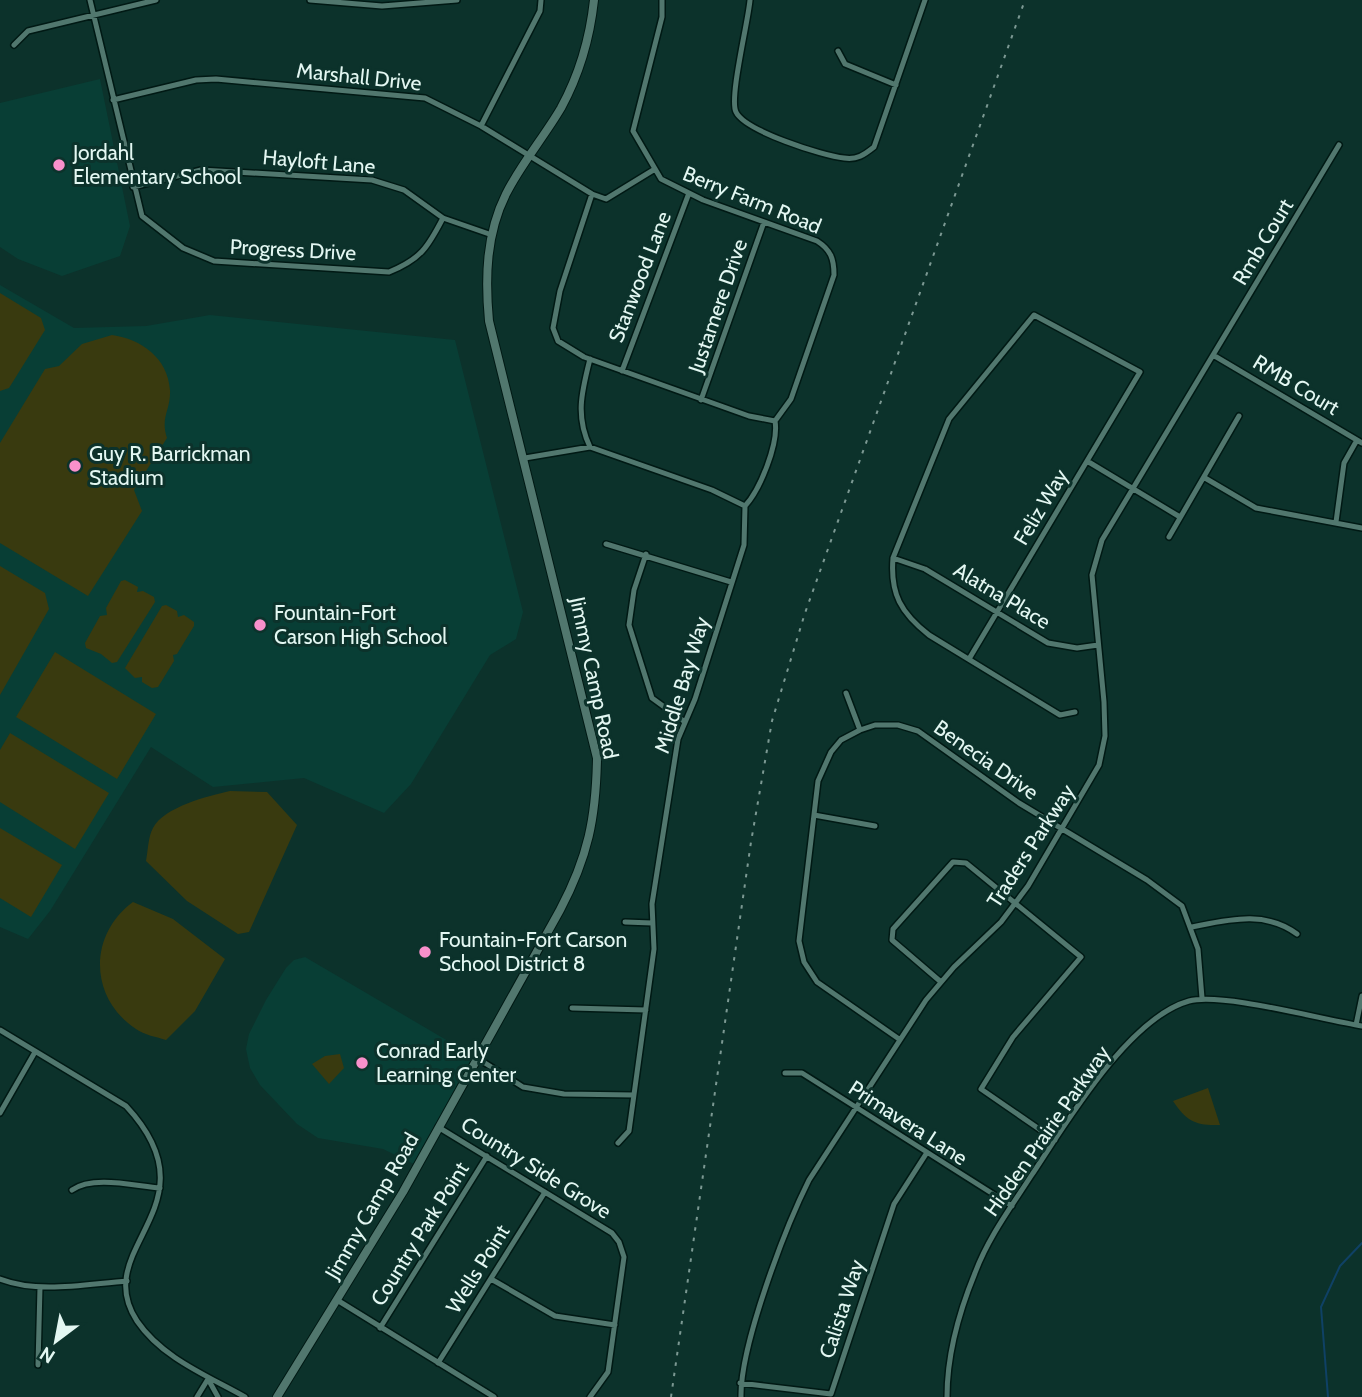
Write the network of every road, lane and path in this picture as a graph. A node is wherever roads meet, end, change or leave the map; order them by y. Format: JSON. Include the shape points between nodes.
{"nodes":[{"id":1,"x":90,"y":0,"type":"edge"},
{"id":2,"x":156,"y":0,"type":"edge"},
{"id":3,"x":310,"y":0,"type":"edge"},
{"id":4,"x":457,"y":0,"type":"edge"},
{"id":5,"x":541,"y":0,"type":"edge"},
{"id":6,"x":594,"y":0,"type":"edge"},
{"id":7,"x":662,"y":0,"type":"edge"},
{"id":8,"x":750,"y":0,"type":"edge"},
{"id":9,"x":925,"y":0,"type":"edge"},
{"id":10,"x":440,"y":2,"type":"edge"},
{"id":11,"x":94,"y":14,"type":"junction"},
{"id":12,"x":14,"y":45,"type":"dead end"},
{"id":13,"x":838,"y":51,"type":"dead end"},
{"id":14,"x":896,"y":85,"type":"junction"},
{"id":15,"x":113,"y":100,"type":"junction"},
{"id":16,"x":481,"y":126,"type":"junction"},
{"id":17,"x":1339,"y":145,"type":"dead end"},
{"id":18,"x":529,"y":157,"type":"junction"},
{"id":19,"x":862,"y":157,"type":"junction"},
{"id":20,"x":865,"y":166,"type":"dead end"},
{"id":21,"x":655,"y":169,"type":"junction"},
{"id":22,"x":133,"y":187,"type":"junction"},
{"id":23,"x":688,"y":193,"type":"junction"},
{"id":24,"x":592,"y":194,"type":"junction"},
{"id":25,"x":443,"y":218,"type":"junction"},
{"id":26,"x":764,"y":222,"type":"junction"},
{"id":27,"x":492,"y":235,"type":"junction"},
{"id":28,"x":1213,"y":355,"type":"junction"},
{"id":29,"x":590,"y":359,"type":"junction"},
{"id":30,"x":622,"y":371,"type":"junction"},
{"id":31,"x":702,"y":400,"type":"junction"},
{"id":32,"x":1238,"y":416,"type":"dead end"},
{"id":33,"x":775,"y":421,"type":"junction"},
{"id":34,"x":1359,"y":442,"type":"edge"},
{"id":35,"x":590,"y":447,"type":"junction"},
{"id":36,"x":526,"y":458,"type":"junction"},
{"id":37,"x":1087,"y":461,"type":"junction"},
{"id":38,"x":1205,"y":478,"type":"junction"},
{"id":39,"x":1132,"y":489,"type":"junction"},
{"id":40,"x":746,"y":506,"type":"junction"},
{"id":41,"x":1181,"y":517,"type":"junction"},
{"id":42,"x":1336,"y":522,"type":"junction"},
{"id":43,"x":1362,"y":528,"type":"edge"},
{"id":44,"x":1169,"y":537,"type":"dead end"},
{"id":45,"x":606,"y":544,"type":"dead end"},
{"id":46,"x":646,"y":554,"type":"junction"},
{"id":47,"x":893,"y":558,"type":"junction"},
{"id":48,"x":731,"y":582,"type":"junction"},
{"id":49,"x":996,"y":613,"type":"junction"},
{"id":50,"x":1098,"y":645,"type":"junction"},
{"id":51,"x":969,"y":659,"type":"junction"},
{"id":52,"x":846,"y":693,"type":"dead end"},
{"id":53,"x":1074,"y":712,"type":"dead end"},
{"id":54,"x":685,"y":722,"type":"junction"},
{"id":55,"x":860,"y":730,"type":"junction"},
{"id":56,"x":814,"y":815,"type":"junction"},
{"id":57,"x":875,"y":826,"type":"dead end"},
{"id":58,"x":1063,"y":830,"type":"junction"},
{"id":59,"x":1016,"y":902,"type":"junction"},
{"id":60,"x":625,"y":922,"type":"dead end"},
{"id":61,"x":652,"y":923,"type":"junction"},
{"id":62,"x":1192,"y":927,"type":"junction"},
{"id":63,"x":1297,"y":934,"type":"dead end"},
{"id":64,"x":941,"y":982,"type":"junction"},
{"id":65,"x":1362,"y":996,"type":"edge"},
{"id":66,"x":1202,"y":998,"type":"junction"},
{"id":67,"x":572,"y":1008,"type":"dead end"},
{"id":68,"x":646,"y":1010,"type":"junction"},
{"id":69,"x":1359,"y":1026,"type":"edge"},
{"id":70,"x":0,"y":1030,"type":"edge"},
{"id":71,"x":900,"y":1039,"type":"junction"},
{"id":72,"x":35,"y":1052,"type":"junction"},
{"id":73,"x":477,"y":1059,"type":"junction"},
{"id":74,"x":785,"y":1073,"type":"dead end"},
{"id":75,"x":634,"y":1095,"type":"junction"},
{"id":76,"x":856,"y":1108,"type":"junction"},
{"id":77,"x":0,"y":1113,"type":"edge"},
{"id":78,"x":438,"y":1127,"type":"junction"},
{"id":79,"x":1055,"y":1140,"type":"junction"},
{"id":80,"x":618,"y":1143,"type":"dead end"},
{"id":81,"x":926,"y":1154,"type":"junction"},
{"id":82,"x":487,"y":1156,"type":"junction"},
{"id":83,"x":160,"y":1188,"type":"junction"},
{"id":84,"x":72,"y":1190,"type":"dead end"},
{"id":85,"x":545,"y":1192,"type":"junction"},
{"id":86,"x":1012,"y":1206,"type":"junction"},
{"id":87,"x":0,"y":1279,"type":"edge"},
{"id":88,"x":491,"y":1279,"type":"junction"},
{"id":89,"x":127,"y":1281,"type":"junction"},
{"id":90,"x":40,"y":1287,"type":"junction"},
{"id":91,"x":337,"y":1300,"type":"junction"},
{"id":92,"x":615,"y":1325,"type":"junction"},
{"id":93,"x":380,"y":1328,"type":"junction"},
{"id":94,"x":439,"y":1363,"type":"junction"},
{"id":95,"x":38,"y":1365,"type":"dead end"},
{"id":96,"x":208,"y":1379,"type":"junction"},
{"id":97,"x":740,"y":1384,"type":"junction"},
{"id":98,"x":197,"y":1397,"type":"edge"},
{"id":99,"x":218,"y":1397,"type":"edge"},
{"id":100,"x":245,"y":1397,"type":"edge"},
{"id":101,"x":277,"y":1397,"type":"edge"},
{"id":102,"x":494,"y":1397,"type":"edge"},
{"id":103,"x":590,"y":1397,"type":"edge"},
{"id":104,"x":741,"y":1397,"type":"edge"},
{"id":105,"x":947,"y":1397,"type":"edge"}],
"edges":[{"from":1,"to":11,"type":"street","name":"Progress Drive"},
{"from":2,"to":11,"type":"street"},
{"from":3,"to":10,"type":"street","via":[[382,6]]},
{"from":4,"to":10,"type":"street"},
{"from":5,"to":16,"type":"street","via":[[540,11]]},
{"from":6,"to":18,"type":"street","name":"Jimmy Camp Road","via":[[580,67]]},
{"from":7,"to":21,"type":"street","name":"Berry Farm Road","via":[[662,17],[633,131]]},
{"from":8,"to":19,"type":"street","via":[[734,90],[736,112],[748,125],[810,149],[846,159]]},
{"from":9,"to":14,"type":"street"},
{"from":11,"to":12,"type":"street","via":[[28,31]]},
{"from":11,"to":15,"type":"street","name":"Progress Drive"},
{"from":13,"to":14,"type":"street","via":[[845,64]]},
{"from":14,"to":19,"type":"street","via":[[874,147]]},
{"from":15,"to":16,"type":"street","name":"Marshall Drive","via":[[216,79],[425,98]]},
{"from":15,"to":22,"type":"street","name":"Progress Drive"},
{"from":16,"to":18,"type":"street","name":"Marshall Drive"},
{"from":17,"to":28,"type":"street","name":"Rmb Court"},
{"from":18,"to":24,"type":"street","name":"Marshall Drive"},
{"from":18,"to":27,"type":"street","name":"Jimmy Camp Road","via":[[506,195]]},
{"from":19,"to":20,"type":"street"},
{"from":21,"to":23,"type":"street","name":"Berry Farm Road","via":[[660,179]]},
{"from":21,"to":24,"type":"street","via":[[606,199]]},
{"from":22,"to":25,"type":"street","name":"Hayloft Lane","via":[[201,170],[372,180],[404,190]]},
{"from":22,"to":25,"type":"street","name":"Progress Drive","via":[[142,216],[183,248],[214,261],[389,272],[414,261]]},
{"from":23,"to":26,"type":"street","name":"Berry Farm Road"},
{"from":23,"to":30,"type":"street","name":"Stanwood Lane"},
{"from":24,"to":29,"type":"street","via":[[560,291],[553,328],[566,348]]},
{"from":25,"to":27,"type":"street","name":"Hayloft Lane"},
{"from":26,"to":31,"type":"street","name":"Justamere Drive"},
{"from":26,"to":33,"type":"street","name":"Berry Farm Road","via":[[828,247],[834,261],[834,275],[791,399]]},
{"from":27,"to":36,"type":"street","name":"Jimmy Camp Road","via":[[485,278],[489,321]]},
{"from":28,"to":34,"type":"street","name":"RMB Court"},
{"from":28,"to":39,"type":"street","name":"Traders Parkway"},
{"from":29,"to":30,"type":"street"},
{"from":29,"to":35,"type":"street","via":[[580,400],[583,433]]},
{"from":30,"to":31,"type":"street"},
{"from":31,"to":33,"type":"street"},
{"from":32,"to":38,"type":"street"},
{"from":33,"to":40,"type":"street","via":[[777,432],[760,482]]},
{"from":34,"to":42,"type":"street","via":[[1344,463]]},
{"from":35,"to":36,"type":"street"},
{"from":35,"to":40,"type":"street"},
{"from":36,"to":73,"type":"street","name":"Jimmy Camp Road","via":[[588,713],[597,758],[596,805],[579,873]]},
{"from":37,"to":39,"type":"street"},
{"from":37,"to":47,"type":"street","name":"Feliz Way","via":[[1140,372],[1034,316],[949,419]]},
{"from":37,"to":49,"type":"street","name":"Feliz Way"},
{"from":38,"to":41,"type":"street"},
{"from":38,"to":42,"type":"street","via":[[1255,508]]},
{"from":39,"to":41,"type":"street"},
{"from":39,"to":50,"type":"street","name":"Traders Parkway","via":[[1102,540],[1092,575]]},
{"from":40,"to":48,"type":"street","name":"Middle Bay Way","via":[[744,545]]},
{"from":41,"to":44,"type":"street"},
{"from":42,"to":43,"type":"street"},
{"from":45,"to":46,"type":"street"},
{"from":46,"to":48,"type":"street"},
{"from":46,"to":54,"type":"street","via":[[629,625],[652,698]]},
{"from":47,"to":49,"type":"street","name":"Alatna Place","via":[[925,569]]},
{"from":47,"to":51,"type":"street","via":[[896,600],[909,619]]},
{"from":48,"to":54,"type":"street","name":"Middle Bay Way"},
{"from":49,"to":50,"type":"street","name":"Alatna Place","via":[[1048,643],[1077,648]]},
{"from":49,"to":51,"type":"street","name":"Feliz Way"},
{"from":50,"to":58,"type":"street","name":"Traders Parkway","via":[[1105,736],[1099,765]]},
{"from":51,"to":53,"type":"street","via":[[1060,715]]},
{"from":52,"to":55,"type":"street"},
{"from":54,"to":61,"type":"street","name":"Middle Bay Way","via":[[678,739]]},
{"from":55,"to":56,"type":"street","via":[[841,740],[831,752],[818,781]]},
{"from":55,"to":58,"type":"street","name":"Benecia Drive","via":[[887,725],[918,731]]},
{"from":56,"to":57,"type":"street"},
{"from":56,"to":71,"type":"street","via":[[799,941],[804,962],[817,982]]},
{"from":58,"to":59,"type":"street","name":"Traders Parkway"},
{"from":58,"to":62,"type":"street","name":"Benecia Drive","via":[[1182,906]]},
{"from":59,"to":64,"type":"street","name":"Traders Parkway"},
{"from":59,"to":64,"type":"street","via":[[966,863],[953,862],[946,868],[893,929],[892,940]]},
{"from":59,"to":79,"type":"street","via":[[1081,957],[1013,1037],[981,1089]]},
{"from":60,"to":61,"type":"street"},
{"from":61,"to":68,"type":"street","name":"Middle Bay Way","via":[[654,949]]},
{"from":62,"to":63,"type":"street","via":[[1251,918],[1286,925]]},
{"from":62,"to":66,"type":"street","name":"Benecia Drive"},
{"from":64,"to":71,"type":"street","name":"Traders Parkway"},
{"from":65,"to":69,"type":"street"},
{"from":66,"to":69,"type":"street","name":"Hidden Prairie Parkway"},
{"from":66,"to":79,"type":"street","name":"Hidden Prairie Parkway","via":[[1168,1009],[1126,1046]]},
{"from":67,"to":68,"type":"street"},
{"from":68,"to":75,"type":"street","name":"Middle Bay Way"},
{"from":70,"to":72,"type":"street"},
{"from":71,"to":76,"type":"street","name":"Traders Parkway"},
{"from":72,"to":77,"type":"street"},
{"from":72,"to":83,"type":"street","via":[[126,1106],[141,1122],[161,1162]]},
{"from":73,"to":75,"type":"street","via":[[523,1087],[564,1094]]},
{"from":73,"to":78,"type":"street","name":"Jimmy Camp Road"},
{"from":74,"to":76,"type":"street","name":"Primavera Lane","via":[[802,1073]]},
{"from":75,"to":80,"type":"street","name":"Middle Bay Way","via":[[629,1131]]},
{"from":76,"to":81,"type":"street","name":"Primavera Lane"},
{"from":76,"to":97,"type":"street","name":"Traders Parkway","via":[[796,1205]]},
{"from":78,"to":82,"type":"street","name":"Country Side Grove"},
{"from":78,"to":91,"type":"street","name":"Jimmy Camp Road"},
{"from":79,"to":86,"type":"street","name":"Hidden Prairie Parkway"},
{"from":81,"to":86,"type":"street","name":"Primavera Lane"},
{"from":81,"to":97,"type":"street","name":"Calista Way","via":[[894,1204],[831,1394]]},
{"from":82,"to":85,"type":"street","name":"Country Side Grove"},
{"from":82,"to":93,"type":"street","name":"Country Park Point"},
{"from":83,"to":84,"type":"street","via":[[108,1183],[79,1185]]},
{"from":83,"to":89,"type":"street","via":[[155,1214],[130,1260]]},
{"from":85,"to":88,"type":"street","name":"Wells Point"},
{"from":85,"to":92,"type":"street","name":"Country Side Grove","via":[[612,1233],[619,1242],[624,1256]]},
{"from":86,"to":105,"type":"street","name":"Hidden Prairie Parkway","via":[[975,1270],[950,1358]]},
{"from":87,"to":90,"type":"street"},
{"from":88,"to":92,"type":"street","via":[[555,1316]]},
{"from":88,"to":94,"type":"street","name":"Wells Point"},
{"from":89,"to":90,"type":"street"},
{"from":89,"to":96,"type":"street","via":[[137,1320],[161,1346]]},
{"from":90,"to":95,"type":"street"},
{"from":91,"to":93,"type":"street"},
{"from":91,"to":101,"type":"street","name":"Jimmy Camp Road"},
{"from":92,"to":103,"type":"street","name":"Country Side Grove","via":[[608,1373]]},
{"from":93,"to":94,"type":"street"},
{"from":94,"to":102,"type":"street"},
{"from":96,"to":98,"type":"street"},
{"from":96,"to":99,"type":"street"},
{"from":96,"to":100,"type":"street"},
{"from":97,"to":104,"type":"street","name":"Traders Parkway"}]}
